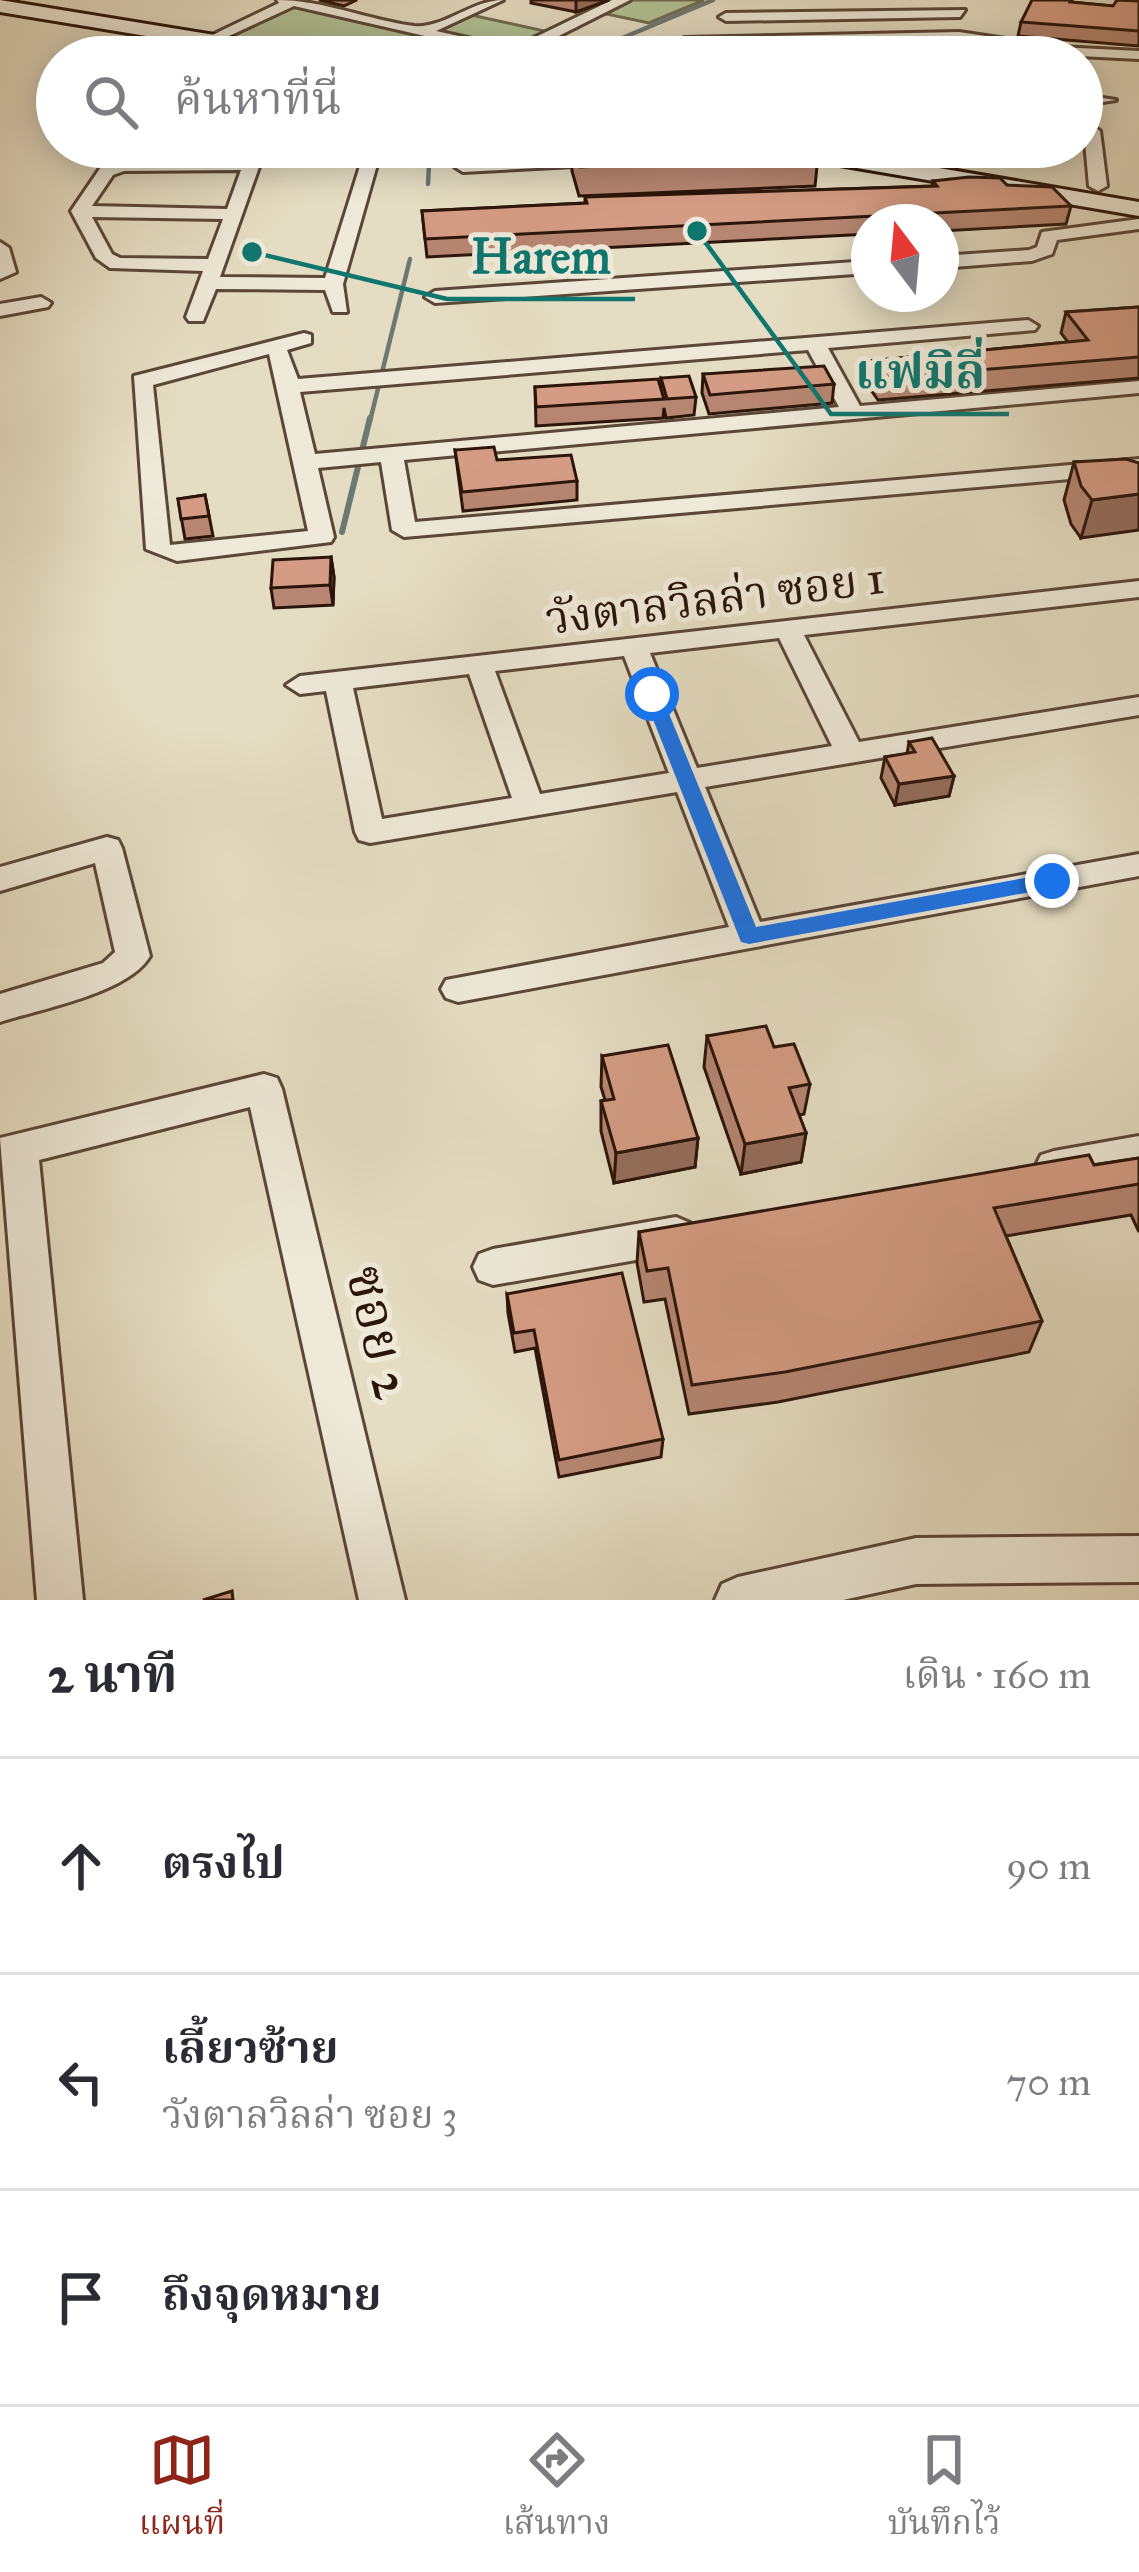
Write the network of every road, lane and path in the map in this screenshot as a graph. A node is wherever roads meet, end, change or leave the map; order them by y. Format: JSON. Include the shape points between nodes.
{"nodes":[{"id":1,"x":289,"y":0,"type":"edge"},
{"id":2,"x":367,"y":0,"type":"edge"},
{"id":3,"x":496,"y":0,"type":"edge"},
{"id":4,"x":623,"y":0,"type":"edge"},
{"id":5,"x":757,"y":0,"type":"edge"},
{"id":6,"x":0,"y":6,"type":"edge"},
{"id":7,"x":958,"y":7,"type":"edge"},
{"id":8,"x":339,"y":11,"type":"junction"},
{"id":9,"x":0,"y":16,"type":"edge"},
{"id":10,"x":727,"y":17,"type":"junction"},
{"id":11,"x":423,"y":31,"type":"junction"},
{"id":12,"x":120,"y":36,"type":"edge"},
{"id":13,"x":183,"y":36,"type":"edge"},
{"id":14,"x":208,"y":36,"type":"edge"},
{"id":15,"x":444,"y":36,"type":"edge"},
{"id":16,"x":550,"y":36,"type":"edge"},
{"id":17,"x":694,"y":36,"type":"edge"},
{"id":18,"x":959,"y":36,"type":"edge"},
{"id":19,"x":1139,"y":56,"type":"edge"},
{"id":20,"x":1103,"y":58,"type":"edge"},
{"id":21,"x":1103,"y":100,"type":"edge"},
{"id":22,"x":1108,"y":100,"type":"dead end"},
{"id":23,"x":117,"y":168,"type":"edge"},
{"id":24,"x":251,"y":168,"type":"edge"},
{"id":25,"x":368,"y":168,"type":"edge"},
{"id":26,"x":897,"y":168,"type":"edge"},
{"id":27,"x":989,"y":168,"type":"edge"},
{"id":28,"x":1096,"y":168,"type":"edge"},
{"id":29,"x":972,"y":181,"type":"junction"},
{"id":30,"x":1098,"y":186,"type":"junction"},
{"id":31,"x":921,"y":190,"type":"edge"},
{"id":32,"x":1139,"y":193,"type":"edge"},
{"id":33,"x":1139,"y":208,"type":"edge"},
{"id":34,"x":80,"y":212,"type":"junction"},
{"id":35,"x":231,"y":214,"type":"junction"},
{"id":36,"x":1139,"y":224,"type":"edge"},
{"id":37,"x":0,"y":248,"type":"edge"},
{"id":38,"x":959,"y":261,"type":"edge"},
{"id":39,"x":851,"y":268,"type":"edge"},
{"id":40,"x":3,"y":273,"type":"edge"},
{"id":41,"x":208,"y":274,"type":"junction"},
{"id":42,"x":333,"y":284,"type":"junction"},
{"id":43,"x":435,"y":297,"type":"dead end"},
{"id":44,"x":41,"y":304,"type":"dead end"},
{"id":45,"x":340,"y":308,"type":"dead end"},
{"id":46,"x":0,"y":310,"type":"edge"},
{"id":47,"x":196,"y":317,"type":"dead end"},
{"id":48,"x":1028,"y":326,"type":"dead end"},
{"id":49,"x":304,"y":339,"type":"dead end"},
{"id":50,"x":815,"y":344,"type":"junction"},
{"id":51,"x":274,"y":347,"type":"junction"},
{"id":52,"x":289,"y":386,"type":"junction"},
{"id":53,"x":1139,"y":387,"type":"edge"},
{"id":54,"x":854,"y":414,"type":"junction"},
{"id":55,"x":371,"y":456,"type":"junction"},
{"id":56,"x":307,"y":462,"type":"junction"},
{"id":57,"x":1139,"y":466,"type":"edge"},
{"id":58,"x":1139,"y":589,"type":"edge"},
{"id":59,"x":789,"y":632,"type":"junction"},
{"id":60,"x":635,"y":650,"type":"junction"},
{"id":61,"x":480,"y":668,"type":"junction"},
{"id":62,"x":338,"y":681,"type":"junction"},
{"id":63,"x":299,"y":685,"type":"dead end"},
{"id":64,"x":1139,"y":706,"type":"edge"},
{"id":65,"x":850,"y":753,"type":"junction"},
{"id":66,"x":686,"y":781,"type":"junction"},
{"id":67,"x":530,"y":808,"type":"junction"},
{"id":68,"x":1139,"y":865,"type":"edge"},
{"id":69,"x":0,"y":879,"type":"edge"},
{"id":70,"x":749,"y":936,"type":"junction"},
{"id":71,"x":458,"y":989,"type":"dead end"},
{"id":72,"x":0,"y":1008,"type":"edge"},
{"id":73,"x":10,"y":1151,"type":"edge"},
{"id":74,"x":1139,"y":1152,"type":"edge"},
{"id":75,"x":1024,"y":1173,"type":"edge"},
{"id":76,"x":724,"y":1226,"type":"edge"},
{"id":77,"x":493,"y":1268,"type":"dead end"},
{"id":78,"x":1139,"y":1559,"type":"edge"},
{"id":79,"x":61,"y":1600,"type":"edge"},
{"id":80,"x":382,"y":1600,"type":"edge"},
{"id":81,"x":740,"y":1600,"type":"edge"}],
"edges":[{"from":1,"to":8,"type":"street"},
{"from":1,"to":14,"type":"street"},
{"from":2,"to":8,"type":"street"},
{"from":3,"to":11,"type":"street"},
{"from":4,"to":16,"type":"street"},
{"from":5,"to":10,"type":"street"},
{"from":6,"to":13,"type":"main road"},
{"from":7,"to":10,"type":"street"},
{"from":7,"to":18,"type":"street"},
{"from":8,"to":11,"type":"street"},
{"from":9,"to":12,"type":"main road"},
{"from":10,"to":17,"type":"street"},
{"from":11,"to":15,"type":"street"},
{"from":19,"to":20,"type":"street"},
{"from":21,"to":22,"type":"street"},
{"from":23,"to":34,"type":"street"},
{"from":24,"to":35,"type":"street"},
{"from":25,"to":42,"type":"street"},
{"from":26,"to":29,"type":"main road"},
{"from":27,"to":30,"type":"main road"},
{"from":28,"to":30,"type":"street"},
{"from":29,"to":31,"type":"street"},
{"from":29,"to":33,"type":"main road"},
{"from":30,"to":32,"type":"main road"},
{"from":34,"to":35,"type":"street"},
{"from":34,"to":41,"type":"street","via":[[105,258],[117,264]]},
{"from":35,"to":41,"type":"street"},
{"from":36,"to":38,"type":"street","via":[[1049,236],[1046,250],[1032,255]]},
{"from":37,"to":40,"type":"street"},
{"from":39,"to":43,"type":"street"},
{"from":41,"to":42,"type":"street"},
{"from":41,"to":47,"type":"street"},
{"from":42,"to":45,"type":"street"},
{"from":44,"to":46,"type":"street"},
{"from":48,"to":50,"type":"street"},
{"from":49,"to":51,"type":"street"},
{"from":50,"to":52,"type":"street"},
{"from":50,"to":54,"type":"street"},
{"from":51,"to":52,"type":"street"},
{"from":51,"to":56,"type":"street","via":[[142,381],[158,549],[177,554],[322,537]]},
{"from":52,"to":56,"type":"street"},
{"from":53,"to":54,"type":"street"},
{"from":54,"to":55,"type":"street"},
{"from":55,"to":56,"type":"street"},
{"from":55,"to":57,"type":"street","via":[[404,530]]},
{"from":58,"to":59,"type":"street","name":"วังตาลวิลล่า ซอย 1"},
{"from":59,"to":60,"type":"street","name":"วังตาลวิลล่า ซอย 1"},
{"from":59,"to":65,"type":"street"},
{"from":60,"to":61,"type":"street","name":"วังตาลวิลล่า ซอย 1"},
{"from":60,"to":66,"type":"street"},
{"from":61,"to":62,"type":"street","name":"วังตาลวิลล่า ซอย 1"},
{"from":61,"to":67,"type":"street"},
{"from":62,"to":63,"type":"street","name":"วังตาลวิลล่า ซอย 1"},
{"from":62,"to":67,"type":"street","via":[[370,832]]},
{"from":64,"to":65,"type":"street"},
{"from":65,"to":66,"type":"street"},
{"from":66,"to":67,"type":"street"},
{"from":66,"to":70,"type":"street"},
{"from":68,"to":70,"type":"street"},
{"from":69,"to":72,"type":"street","via":[[106,848],[133,956],[115,972]]},
{"from":70,"to":71,"type":"street"},
{"from":73,"to":79,"type":"street"},
{"from":73,"to":80,"type":"street","name":"ซอย 2","via":[[264,1089]]},
{"from":74,"to":75,"type":"street"},
{"from":76,"to":77,"type":"street"},
{"from":78,"to":81,"type":"street","via":[[916,1561]]}]}
